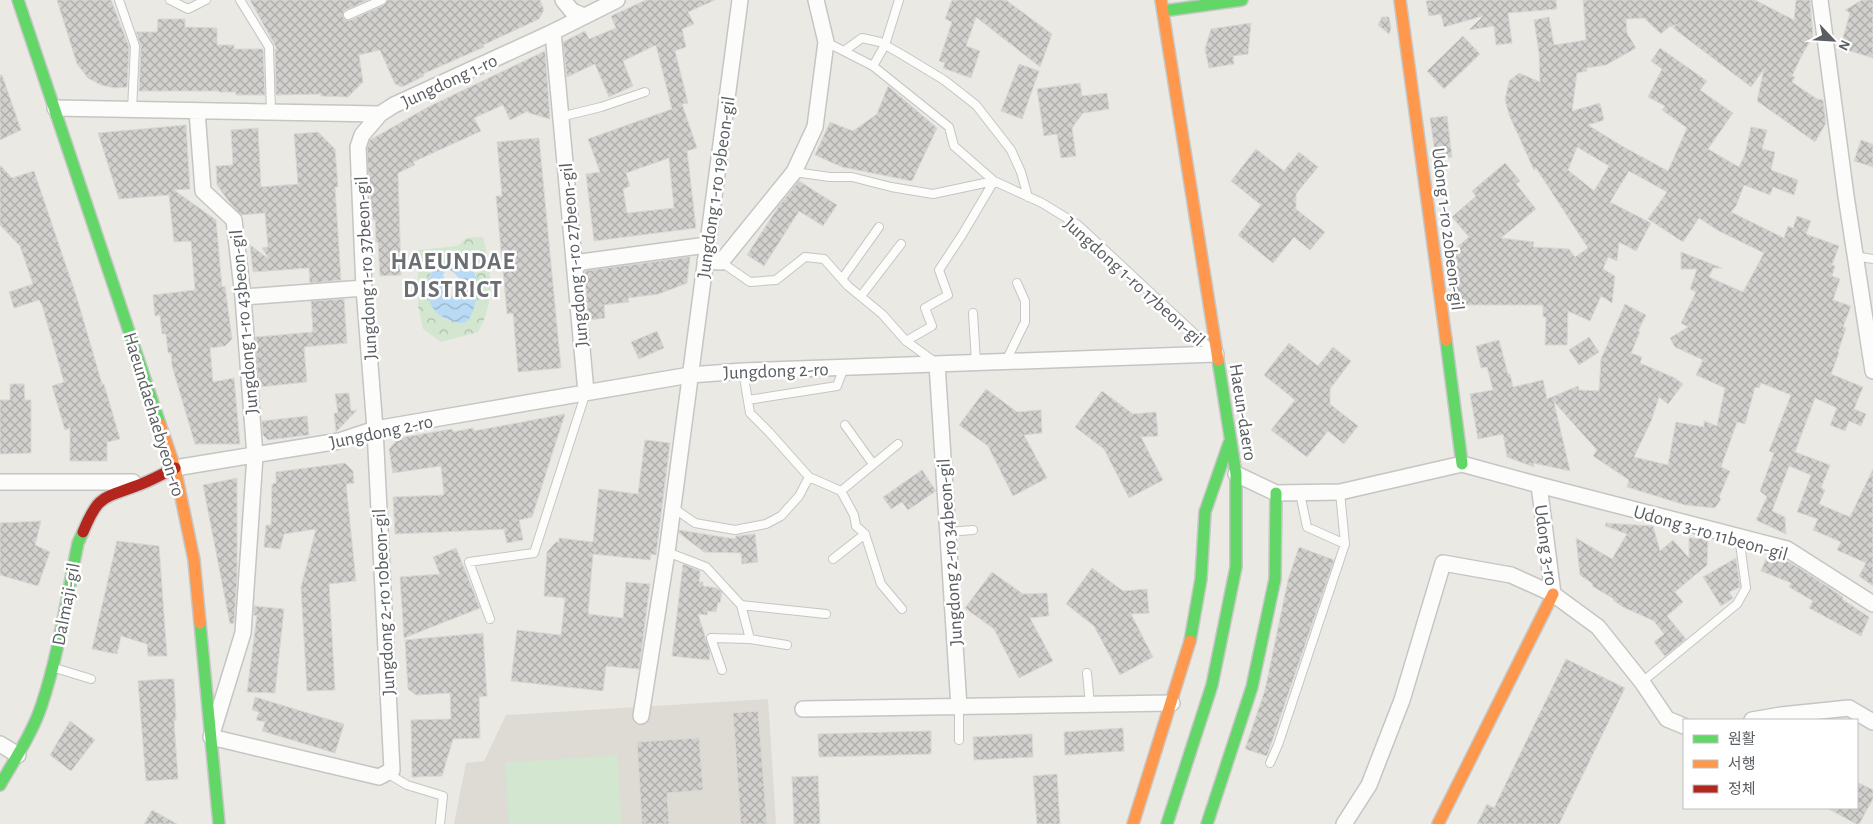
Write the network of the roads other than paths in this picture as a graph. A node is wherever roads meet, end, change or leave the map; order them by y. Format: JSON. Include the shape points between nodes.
{"nodes":[{"id":1,"x":18,"y":0,"type":"edge"},
{"id":2,"x":119,"y":0,"type":"edge"},
{"id":3,"x":170,"y":0,"type":"edge"},
{"id":4,"x":206,"y":0,"type":"edge"},
{"id":5,"x":240,"y":0,"type":"edge"},
{"id":6,"x":382,"y":0,"type":"edge"},
{"id":7,"x":563,"y":0,"type":"edge"},
{"id":8,"x":617,"y":0,"type":"edge"},
{"id":9,"x":740,"y":0,"type":"edge"},
{"id":10,"x":816,"y":0,"type":"edge"},
{"id":11,"x":899,"y":0,"type":"edge"},
{"id":12,"x":1242,"y":0,"type":"edge"},
{"id":13,"x":1400,"y":0,"type":"edge"},
{"id":14,"x":1820,"y":0,"type":"edge"},
{"id":15,"x":1162,"y":5,"type":"edge"},
{"id":16,"x":348,"y":15,"type":"dead end"},
{"id":17,"x":584,"y":16,"type":"junction"},
{"id":18,"x":553,"y":32,"type":"junction"},
{"id":19,"x":826,"y":42,"type":"junction"},
{"id":20,"x":885,"y":45,"type":"junction"},
{"id":21,"x":844,"y":51,"type":"junction"},
{"id":22,"x":873,"y":66,"type":"junction"},
{"id":23,"x":645,"y":92,"type":"dead end"},
{"id":24,"x":55,"y":108,"type":"junction"},
{"id":25,"x":132,"y":110,"type":"junction"},
{"id":26,"x":197,"y":111,"type":"junction"},
{"id":27,"x":271,"y":113,"type":"junction"},
{"id":28,"x":380,"y":114,"type":"junction"},
{"id":29,"x":560,"y":117,"type":"junction"},
{"id":30,"x":794,"y":172,"type":"junction"},
{"id":31,"x":994,"y":181,"type":"junction"},
{"id":32,"x":1028,"y":197,"type":"junction"},
{"id":33,"x":879,"y":228,"type":"dead end"},
{"id":34,"x":901,"y":244,"type":"dead end"},
{"id":35,"x":707,"y":245,"type":"junction"},
{"id":36,"x":1855,"y":256,"type":"junction"},
{"id":37,"x":1873,"y":259,"type":"edge"},
{"id":38,"x":705,"y":261,"type":"junction"},
{"id":39,"x":721,"y":262,"type":"junction"},
{"id":40,"x":574,"y":263,"type":"junction"},
{"id":41,"x":842,"y":279,"type":"junction"},
{"id":42,"x":1017,"y":283,"type":"dead end"},
{"id":43,"x":364,"y":288,"type":"junction"},
{"id":44,"x":861,"y":296,"type":"junction"},
{"id":45,"x":243,"y":297,"type":"junction"},
{"id":46,"x":973,"y":313,"type":"dead end"},
{"id":47,"x":906,"y":340,"type":"junction"},
{"id":48,"x":1216,"y":354,"type":"junction"},
{"id":49,"x":1006,"y":361,"type":"junction"},
{"id":50,"x":976,"y":362,"type":"junction"},
{"id":51,"x":937,"y":364,"type":"junction"},
{"id":52,"x":844,"y":368,"type":"junction"},
{"id":53,"x":743,"y":371,"type":"junction"},
{"id":54,"x":1873,"y":371,"type":"edge"},
{"id":55,"x":690,"y":374,"type":"junction"},
{"id":56,"x":586,"y":392,"type":"junction"},
{"id":57,"x":748,"y":400,"type":"junction"},
{"id":58,"x":845,"y":424,"type":"dead end"},
{"id":59,"x":375,"y":429,"type":"junction"},
{"id":60,"x":1231,"y":437,"type":"junction"},
{"id":61,"x":898,"y":444,"type":"dead end"},
{"id":62,"x":255,"y":456,"type":"junction"},
{"id":63,"x":873,"y":464,"type":"junction"},
{"id":64,"x":1462,"y":464,"type":"junction"},
{"id":65,"x":175,"y":468,"type":"junction"},
{"id":66,"x":1236,"y":474,"type":"junction"},
{"id":67,"x":809,"y":477,"type":"junction"},
{"id":68,"x":0,"y":482,"type":"edge"},
{"id":69,"x":145,"y":482,"type":"junction"},
{"id":70,"x":1539,"y":485,"type":"junction"},
{"id":71,"x":841,"y":491,"type":"junction"},
{"id":72,"x":1340,"y":492,"type":"junction"},
{"id":73,"x":1276,"y":493,"type":"junction"},
{"id":74,"x":1300,"y":494,"type":"junction"},
{"id":75,"x":672,"y":508,"type":"junction"},
{"id":76,"x":973,"y":530,"type":"dead end"},
{"id":77,"x":948,"y":532,"type":"junction"},
{"id":78,"x":865,"y":534,"type":"junction"},
{"id":79,"x":1739,"y":536,"type":"junction"},
{"id":80,"x":1345,"y":544,"type":"junction"},
{"id":81,"x":666,"y":552,"type":"junction"},
{"id":82,"x":833,"y":559,"type":"dead end"},
{"id":83,"x":1553,"y":594,"type":"junction"},
{"id":84,"x":1873,"y":604,"type":"edge"},
{"id":85,"x":741,"y":605,"type":"junction"},
{"id":86,"x":902,"y":609,"type":"dead end"},
{"id":87,"x":826,"y":614,"type":"dead end"},
{"id":88,"x":490,"y":619,"type":"dead end"},
{"id":89,"x":750,"y":640,"type":"junction"},
{"id":90,"x":787,"y":645,"type":"dead end"},
{"id":91,"x":52,"y":668,"type":"junction"},
{"id":92,"x":722,"y":670,"type":"dead end"},
{"id":93,"x":1087,"y":673,"type":"dead end"},
{"id":94,"x":91,"y":679,"type":"dead end"},
{"id":95,"x":1642,"y":682,"type":"junction"},
{"id":96,"x":1172,"y":703,"type":"junction"},
{"id":97,"x":1090,"y":705,"type":"junction"},
{"id":98,"x":959,"y":707,"type":"junction"},
{"id":99,"x":803,"y":709,"type":"dead end"},
{"id":100,"x":642,"y":716,"type":"dead end"},
{"id":101,"x":1757,"y":719,"type":"edge"},
{"id":102,"x":1873,"y":722,"type":"edge"},
{"id":103,"x":1683,"y":726,"type":"edge"},
{"id":104,"x":211,"y":737,"type":"junction"},
{"id":105,"x":959,"y":740,"type":"dead end"},
{"id":106,"x":0,"y":744,"type":"edge"},
{"id":107,"x":18,"y":755,"type":"junction"},
{"id":108,"x":1270,"y":763,"type":"dead end"},
{"id":109,"x":387,"y":773,"type":"junction"},
{"id":110,"x":0,"y":785,"type":"edge"},
{"id":111,"x":219,"y":824,"type":"edge"},
{"id":112,"x":440,"y":824,"type":"edge"},
{"id":113,"x":1133,"y":824,"type":"edge"},
{"id":114,"x":1167,"y":824,"type":"edge"},
{"id":115,"x":1207,"y":824,"type":"edge"},
{"id":116,"x":1344,"y":824,"type":"edge"},
{"id":117,"x":1438,"y":824,"type":"edge"}],
"edges":[{"from":1,"to":24,"type":"street","name":"Haeundaehaebyeon-ro"},
{"from":2,"to":25,"type":"lane","via":[[135,46]]},
{"from":3,"to":4,"type":"lane","via":[[188,9]]},
{"from":5,"to":27,"type":"lane","via":[[269,47]]},
{"from":6,"to":16,"type":"lane"},
{"from":7,"to":17,"type":"street","via":[[572,11]]},
{"from":8,"to":17,"type":"street","name":"Jungdong 1-ro"},
{"from":9,"to":35,"type":"street","name":"Jungdong 1-ro 19beon-gil"},
{"from":10,"to":19,"type":"street"},
{"from":11,"to":20,"type":"lane"},
{"from":12,"to":15,"type":"street"},
{"from":13,"to":64,"type":"street","name":"Udong 1-ro 20beon-gil"},
{"from":14,"to":36,"type":"street"},
{"from":15,"to":48,"type":"street","name":"Haeun-daero"},
{"from":17,"to":18,"type":"street","name":"Jungdong 1-ro"},
{"from":18,"to":28,"type":"street","name":"Jungdong 1-ro"},
{"from":18,"to":29,"type":"street","name":"Jungdong 1-ro 27beon-gil"},
{"from":19,"to":21,"type":"lane","name":"Jungdong 1-ro 17beon-gil"},
{"from":19,"to":30,"type":"street","via":[[815,127]]},
{"from":20,"to":21,"type":"lane","via":[[862,38]]},
{"from":20,"to":22,"type":"lane"},
{"from":20,"to":32,"type":"lane","via":[[944,80],[976,105],[1011,150]]},
{"from":21,"to":22,"type":"lane","name":"Jungdong 1-ro 17beon-gil"},
{"from":22,"to":31,"type":"lane","name":"Jungdong 1-ro 17beon-gil","via":[[949,127],[954,146]]},
{"from":23,"to":29,"type":"lane"},
{"from":24,"to":25,"type":"street","name":"Jungdong 1-ro"},
{"from":24,"to":65,"type":"street","name":"Haeundaehaebyeon-ro"},
{"from":25,"to":26,"type":"street","name":"Jungdong 1-ro"},
{"from":26,"to":27,"type":"street","name":"Jungdong 1-ro"},
{"from":26,"to":45,"type":"street","name":"Jungdong 1-ro 43beon-gil","via":[[203,192],[234,220]]},
{"from":27,"to":28,"type":"street","name":"Jungdong 1-ro"},
{"from":28,"to":43,"type":"street","name":"Jungdong 1-ro 37beon-gil","via":[[362,135],[358,147]]},
{"from":29,"to":40,"type":"street","name":"Jungdong 1-ro 27beon-gil"},
{"from":30,"to":31,"type":"lane","via":[[852,177],[933,194]]},
{"from":30,"to":39,"type":"street"},
{"from":31,"to":32,"type":"lane","name":"Jungdong 1-ro 17beon-gil"},
{"from":31,"to":47,"type":"lane","via":[[939,270],[948,295],[925,308],[932,326]]},
{"from":32,"to":48,"type":"lane","name":"Jungdong 1-ro 17beon-gil","via":[[1078,225]]},
{"from":33,"to":41,"type":"lane"},
{"from":34,"to":44,"type":"lane"},
{"from":35,"to":38,"type":"street","name":"Jungdong 1-ro 19beon-gil"},
{"from":35,"to":40,"type":"street"},
{"from":36,"to":37,"type":"lane"},
{"from":36,"to":54,"type":"street"},
{"from":38,"to":39,"type":"street"},
{"from":38,"to":55,"type":"street","name":"Jungdong 1-ro 19beon-gil"},
{"from":39,"to":41,"type":"lane","name":"Jungdong 1-ro 19beon-gil","via":[[750,282],[776,280],[805,257],[824,258]]},
{"from":40,"to":56,"type":"street","name":"Jungdong 1-ro 27beon-gil"},
{"from":41,"to":44,"type":"lane","name":"Jungdong 1-ro 19beon-gil"},
{"from":42,"to":49,"type":"lane","via":[[1025,301],[1025,322]]},
{"from":43,"to":45,"type":"street"},
{"from":43,"to":59,"type":"street","name":"Jungdong 1-ro 37beon-gil"},
{"from":44,"to":47,"type":"lane","name":"Jungdong 1-ro 19beon-gil"},
{"from":45,"to":62,"type":"street","name":"Jungdong 1-ro 43beon-gil"},
{"from":46,"to":50,"type":"lane"},
{"from":47,"to":51,"type":"lane"},
{"from":48,"to":49,"type":"street","name":"Jungdong 2-ro"},
{"from":48,"to":60,"type":"street","name":"Haeun-daero"},
{"from":49,"to":50,"type":"street","name":"Jungdong 2-ro"},
{"from":50,"to":51,"type":"street","name":"Jungdong 2-ro"},
{"from":51,"to":52,"type":"street","name":"Jungdong 2-ro"},
{"from":51,"to":77,"type":"street","name":"Jungdong 2-ro 34beon-gil"},
{"from":52,"to":53,"type":"street","name":"Jungdong 2-ro"},
{"from":52,"to":57,"type":"lane","via":[[837,386]]},
{"from":53,"to":55,"type":"street","name":"Jungdong 2-ro"},
{"from":53,"to":57,"type":"lane"},
{"from":55,"to":56,"type":"street","name":"Jungdong 2-ro"},
{"from":55,"to":75,"type":"street","name":"Jungdong 1-ro 19beon-gil"},
{"from":56,"to":59,"type":"street","name":"Jungdong 2-ro"},
{"from":56,"to":88,"type":"lane","via":[[534,554],[469,562]]},
{"from":57,"to":67,"type":"lane","via":[[750,413]]},
{"from":58,"to":63,"type":"lane"},
{"from":59,"to":62,"type":"street","name":"Jungdong 2-ro","via":[[339,441]]},
{"from":59,"to":109,"type":"street","name":"Jungdong 2-ro 10beon-gil","via":[[392,770]]},
{"from":60,"to":66,"type":"street","name":"Haeun-daero"},
{"from":60,"to":96,"type":"street","via":[[1205,512],[1201,579],[1193,628]]},
{"from":61,"to":63,"type":"lane"},
{"from":62,"to":65,"type":"street","name":"Jungdong 2-ro"},
{"from":62,"to":104,"type":"street","via":[[243,633]]},
{"from":63,"to":71,"type":"lane"},
{"from":64,"to":70,"type":"street","name":"Udong 3-ro"},
{"from":64,"to":72,"type":"street","name":"Udong 3-ro"},
{"from":65,"to":69,"type":"street","name":"Dalmaji-gil"},
{"from":65,"to":104,"type":"street","name":"Haeundaehaebyeon-ro","via":[[194,560]]},
{"from":66,"to":73,"type":"street","name":"Udong 3-ro"},
{"from":66,"to":114,"type":"street","name":"Haeun-daero","via":[[1236,567],[1212,685]]},
{"from":67,"to":71,"type":"lane"},
{"from":67,"to":75,"type":"lane","via":[[799,496],[782,516],[758,526],[735,530],[695,523]]},
{"from":68,"to":69,"type":"street","name":"Dalmaji-gil"},
{"from":69,"to":91,"type":"street","name":"Dalmaji-gil","via":[[108,495],[87,518],[78,543]]},
{"from":70,"to":79,"type":"street","name":"Udong 3-ro 11beon-gil"},
{"from":70,"to":83,"type":"street","name":"Udong 3-ro"},
{"from":71,"to":78,"type":"lane","via":[[856,526]]},
{"from":72,"to":74,"type":"street","name":"Udong 3-ro"},
{"from":72,"to":80,"type":"lane"},
{"from":73,"to":74,"type":"street","name":"Udong 3-ro"},
{"from":73,"to":115,"type":"street","via":[[1275,578],[1252,687]]},
{"from":74,"to":80,"type":"lane","via":[[1307,527]]},
{"from":75,"to":81,"type":"street","name":"Jungdong 1-ro 19beon-gil"},
{"from":76,"to":77,"type":"lane"},
{"from":77,"to":98,"type":"street","name":"Jungdong 2-ro 34beon-gil"},
{"from":78,"to":82,"type":"lane"},
{"from":78,"to":86,"type":"lane","via":[[882,584]]},
{"from":79,"to":84,"type":"street","name":"Udong 3-ro 11beon-gil","via":[[1787,549]]},
{"from":79,"to":95,"type":"lane","via":[[1746,588],[1737,604]]},
{"from":80,"to":108,"type":"lane"},
{"from":81,"to":85,"type":"lane","via":[[706,567]]},
{"from":81,"to":100,"type":"street","name":"Jungdong 1-ro 19beon-gil"},
{"from":83,"to":95,"type":"street","name":"Udong 3-ro","via":[[1598,627]]},
{"from":83,"to":116,"type":"street","via":[[1511,575],[1443,563],[1402,700],[1369,785]]},
{"from":83,"to":117,"type":"street"},
{"from":85,"to":87,"type":"lane"},
{"from":85,"to":89,"type":"lane"},
{"from":89,"to":90,"type":"lane"},
{"from":89,"to":92,"type":"lane","via":[[711,638]]},
{"from":91,"to":94,"type":"lane"},
{"from":91,"to":107,"type":"street","name":"Dalmaji-gil","via":[[42,705]]},
{"from":93,"to":97,"type":"lane"},
{"from":95,"to":103,"type":"street","name":"Udong 3-ro","via":[[1666,720]]},
{"from":96,"to":97,"type":"street"},
{"from":96,"to":113,"type":"street"},
{"from":97,"to":98,"type":"street"},
{"from":98,"to":99,"type":"street"},
{"from":98,"to":105,"type":"lane","name":"Jungdong 2-ro 34beon-gil"},
{"from":101,"to":102,"type":"street","via":[[1849,708]]},
{"from":104,"to":109,"type":"street","via":[[379,778]]},
{"from":104,"to":111,"type":"street","name":"Haeundaehaebyeon-ro"},
{"from":106,"to":107,"type":"street"},
{"from":107,"to":110,"type":"street","name":"Dalmaji-gil"},
{"from":109,"to":112,"type":"lane","via":[[407,785],[443,796]]}]}
